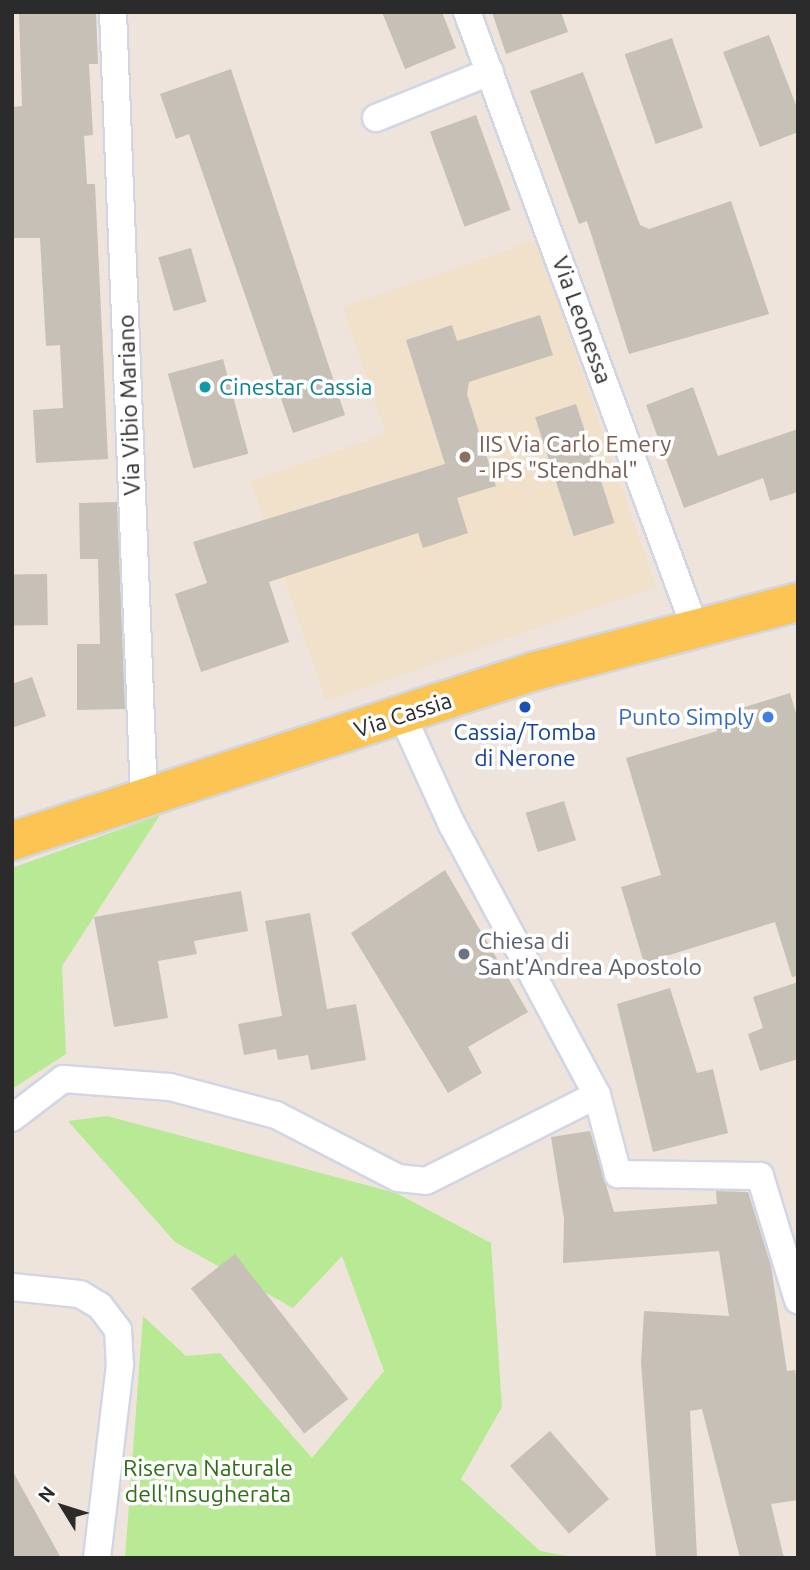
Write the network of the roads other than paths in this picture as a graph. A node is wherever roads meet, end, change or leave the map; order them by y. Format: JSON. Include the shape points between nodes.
{"nodes":[{"id":1,"x":113,"y":12,"type":"edge"},
{"id":2,"x":467,"y":12,"type":"edge"},
{"id":3,"x":490,"y":72,"type":"junction"},
{"id":4,"x":376,"y":118,"type":"dead end"},
{"id":5,"x":798,"y":602,"type":"edge"},
{"id":6,"x":695,"y":628,"type":"junction"},
{"id":7,"x":402,"y":715,"type":"junction"},
{"id":8,"x":144,"y":798,"type":"junction"},
{"id":9,"x":12,"y":841,"type":"edge"},
{"id":10,"x":597,"y":1095,"type":"junction"},
{"id":11,"x":12,"y":1118,"type":"edge"},
{"id":12,"x":12,"y":1287,"type":"edge"},
{"id":13,"x":798,"y":1300,"type":"edge"},
{"id":14,"x":97,"y":1558,"type":"edge"}],
"edges":[{"from":1,"to":8,"type":"street","name":"Via Vibio Mariano"},
{"from":2,"to":3,"type":"street","name":"Via Leonessa"},
{"from":3,"to":4,"type":"street"},
{"from":3,"to":6,"type":"street","name":"Via Leonessa"},
{"from":5,"to":6,"type":"main road","name":"Via Cassia"},
{"from":6,"to":7,"type":"main road","name":"Via Cassia"},
{"from":7,"to":8,"type":"main road","name":"Via Cassia"},
{"from":7,"to":10,"type":"street","via":[[452,825]]},
{"from":8,"to":9,"type":"main road","name":"Via Cassia"},
{"from":10,"to":11,"type":"street","via":[[426,1181],[398,1178],[275,1115],[170,1087],[63,1079]]},
{"from":10,"to":13,"type":"street","via":[[618,1174],[757,1174]]},
{"from":12,"to":14,"type":"street","via":[[86,1296],[118,1330],[120,1364]]}]}
